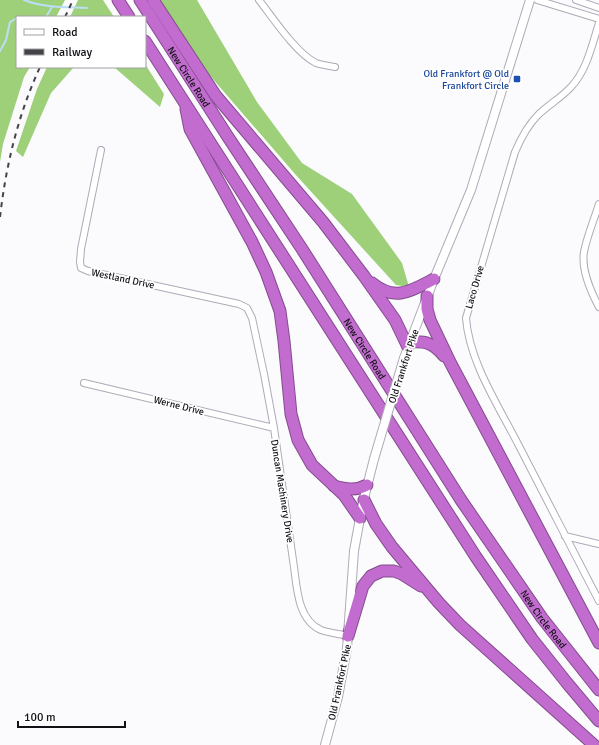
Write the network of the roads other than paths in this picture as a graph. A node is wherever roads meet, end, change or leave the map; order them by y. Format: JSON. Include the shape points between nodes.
{"nodes":[{"id":1,"x":118,"y":0,"type":"edge"},
{"id":2,"x":140,"y":0,"type":"edge"},
{"id":3,"x":153,"y":0,"type":"edge"},
{"id":4,"x":259,"y":0,"type":"edge"},
{"id":5,"x":530,"y":0,"type":"edge"},
{"id":6,"x":537,"y":0,"type":"edge"},
{"id":7,"x":576,"y":0,"type":"edge"},
{"id":8,"x":599,"y":8,"type":"edge"},
{"id":9,"x":128,"y":16,"type":"edge"},
{"id":10,"x":599,"y":19,"type":"edge"},
{"id":11,"x":599,"y":23,"type":"edge"},
{"id":12,"x":146,"y":43,"type":"edge"},
{"id":13,"x":335,"y":67,"type":"dead end"},
{"id":14,"x":185,"y":103,"type":"junction"},
{"id":15,"x":101,"y":150,"type":"dead end"},
{"id":16,"x":599,"y":204,"type":"edge"},
{"id":17,"x":364,"y":276,"type":"junction"},
{"id":18,"x":434,"y":279,"type":"junction"},
{"id":19,"x":427,"y":296,"type":"junction"},
{"id":20,"x":599,"y":307,"type":"edge"},
{"id":21,"x":252,"y":318,"type":"joint"},
{"id":22,"x":409,"y":344,"type":"junction"},
{"id":23,"x":450,"y":362,"type":"junction"},
{"id":24,"x":84,"y":383,"type":"dead end"},
{"id":25,"x":274,"y":428,"type":"junction"},
{"id":26,"x":367,"y":485,"type":"junction"},
{"id":27,"x":334,"y":486,"type":"junction"},
{"id":28,"x":364,"y":500,"type":"junction"},
{"id":29,"x":360,"y":518,"type":"junction"},
{"id":30,"x":565,"y":536,"type":"junction"},
{"id":31,"x":599,"y":544,"type":"edge"},
{"id":32,"x":428,"y":590,"type":"junction"},
{"id":33,"x":599,"y":601,"type":"edge"},
{"id":34,"x":348,"y":636,"type":"junction"},
{"id":35,"x":599,"y":643,"type":"edge"},
{"id":36,"x":599,"y":690,"type":"edge"},
{"id":37,"x":599,"y":721,"type":"edge"},
{"id":38,"x":325,"y":745,"type":"edge"},
{"id":39,"x":594,"y":745,"type":"edge"}],
"edges":[{"from":1,"to":9,"type":"highway"},
{"from":2,"to":36,"type":"highway","name":"New Circle Road","via":[[461,500],[542,618]]},
{"from":3,"to":17,"type":"highway","via":[[216,96],[323,222]]},
{"from":4,"to":13,"type":"street","via":[[299,50],[318,64]]},
{"from":5,"to":18,"type":"main road","name":"Old Frankfort Pike","via":[[471,190]]},
{"from":6,"to":10,"type":"street"},
{"from":7,"to":8,"type":"street"},
{"from":11,"to":30,"type":"street","name":"Laco Drive","via":[[581,74],[571,87],[538,116],[522,136],[466,318],[473,354]]},
{"from":12,"to":14,"type":"highway","name":"New Circle Road"},
{"from":14,"to":27,"type":"highway","via":[[190,129],[252,242],[280,311],[291,414],[296,436],[312,465]]},
{"from":14,"to":37,"type":"highway","name":"New Circle Road","via":[[504,600],[532,639]]},
{"from":15,"to":21,"type":"street","name":"Westland Drive","via":[[81,249],[82,268],[239,304],[247,308]]},
{"from":16,"to":20,"type":"street","via":[[584,253],[586,276]]},
{"from":17,"to":18,"type":"highway","via":[[380,290],[391,294],[411,291]]},
{"from":17,"to":22,"type":"highway"},
{"from":18,"to":19,"type":"main road","name":"Old Frankfort Pike"},
{"from":19,"to":22,"type":"main road","name":"Old Frankfort Pike"},
{"from":19,"to":23,"type":"highway","via":[[430,320]]},
{"from":21,"to":25,"type":"street","name":"Duncan Machinery Drive"},
{"from":22,"to":23,"type":"highway","via":[[420,341],[434,345]]},
{"from":22,"to":26,"type":"main road","name":"Old Frankfort Pike","bridge":true},
{"from":23,"to":35,"type":"highway"},
{"from":24,"to":25,"type":"street","name":"Werne Drive"},
{"from":25,"to":34,"type":"street","name":"Duncan Machinery Drive","via":[[302,608],[314,626]]},
{"from":26,"to":27,"type":"highway","via":[[350,490]]},
{"from":26,"to":28,"type":"main road","name":"Old Frankfort Pike"},
{"from":27,"to":29,"type":"highway"},
{"from":28,"to":29,"type":"main road","name":"Old Frankfort Pike"},
{"from":28,"to":32,"type":"highway","via":[[392,547]]},
{"from":29,"to":34,"type":"main road","name":"Old Frankfort Pike","via":[[354,551]]},
{"from":30,"to":31,"type":"street"},
{"from":30,"to":33,"type":"street","name":"Laco Drive"},
{"from":32,"to":34,"type":"highway","via":[[394,571],[378,572],[363,586]]},
{"from":32,"to":39,"type":"highway","via":[[460,625]]},
{"from":34,"to":38,"type":"main road","name":"Old Frankfort Pike","via":[[338,697]]}]}
